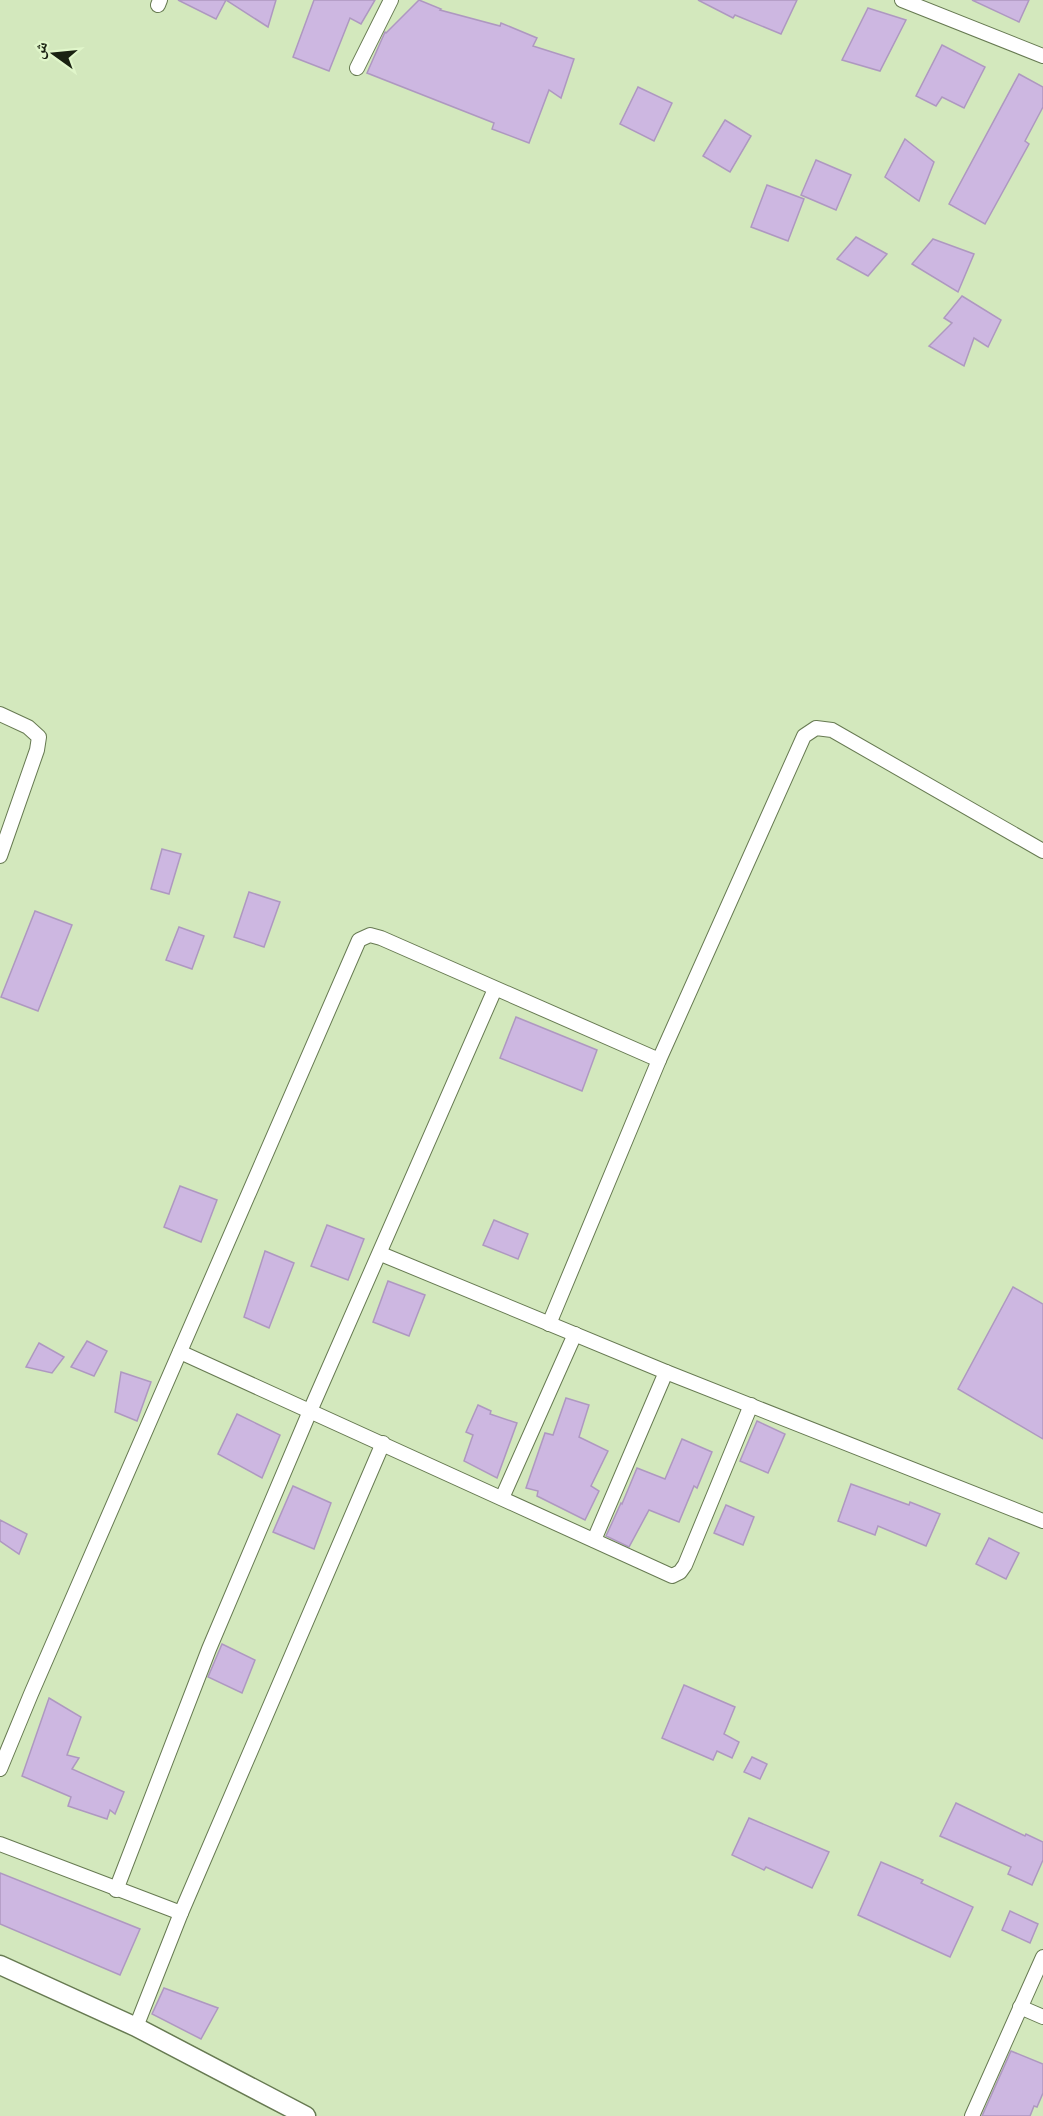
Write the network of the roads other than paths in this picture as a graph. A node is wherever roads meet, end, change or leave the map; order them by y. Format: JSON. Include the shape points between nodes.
{"nodes":[{"id":1,"x":392,"y":0,"type":"edge"},
{"id":2,"x":902,"y":0,"type":"edge"},
{"id":3,"x":1043,"y":56,"type":"edge"},
{"id":4,"x":357,"y":68,"type":"dead end"},
{"id":5,"x":0,"y":714,"type":"edge"},
{"id":6,"x":1043,"y":851,"type":"edge"},
{"id":7,"x":0,"y":856,"type":"edge"},
{"id":8,"x":495,"y":989,"type":"junction"},
{"id":9,"x":659,"y":1059,"type":"junction"},
{"id":10,"x":381,"y":1254,"type":"junction"},
{"id":11,"x":549,"y":1324,"type":"junction"},
{"id":12,"x":575,"y":1334,"type":"junction"},
{"id":13,"x":180,"y":1352,"type":"junction"},
{"id":14,"x":666,"y":1372,"type":"junction"},
{"id":15,"x":751,"y":1405,"type":"junction"},
{"id":16,"x":310,"y":1411,"type":"junction"},
{"id":17,"x":383,"y":1443,"type":"junction"},
{"id":18,"x":502,"y":1498,"type":"junction"},
{"id":19,"x":1043,"y":1521,"type":"edge"},
{"id":20,"x":594,"y":1540,"type":"junction"},
{"id":21,"x":0,"y":1769,"type":"edge"},
{"id":22,"x":0,"y":1844,"type":"edge"},
{"id":23,"x":116,"y":1890,"type":"junction"},
{"id":24,"x":181,"y":1913,"type":"junction"},
{"id":25,"x":1043,"y":1957,"type":"edge"},
{"id":26,"x":0,"y":1965,"type":"edge"},
{"id":27,"x":1020,"y":2007,"type":"junction"},
{"id":28,"x":1043,"y":2017,"type":"edge"},
{"id":29,"x":136,"y":2027,"type":"junction"},
{"id":30,"x":306,"y":2116,"type":"edge"},
{"id":31,"x":972,"y":2116,"type":"edge"}],
"edges":[{"from":1,"to":4,"type":"street"},
{"from":2,"to":3,"type":"street"},
{"from":5,"to":7,"type":"street","via":[[28,727],[39,737]]},
{"from":6,"to":9,"type":"street","via":[[851,739],[816,728],[804,736]]},
{"from":8,"to":9,"type":"street"},
{"from":8,"to":10,"type":"street"},
{"from":8,"to":13,"type":"street","via":[[381,938],[370,935],[359,940]]},
{"from":9,"to":11,"type":"street"},
{"from":10,"to":11,"type":"street"},
{"from":10,"to":16,"type":"street"},
{"from":11,"to":12,"type":"street"},
{"from":12,"to":14,"type":"street"},
{"from":12,"to":18,"type":"street"},
{"from":13,"to":16,"type":"street"},
{"from":13,"to":21,"type":"street"},
{"from":14,"to":15,"type":"street"},
{"from":14,"to":20,"type":"street"},
{"from":15,"to":19,"type":"street"},
{"from":15,"to":20,"type":"street","via":[[680,1572],[672,1576]]},
{"from":16,"to":17,"type":"street"},
{"from":16,"to":23,"type":"street","via":[[209,1649]]},
{"from":17,"to":18,"type":"street"},
{"from":17,"to":24,"type":"street"},
{"from":18,"to":20,"type":"street"},
{"from":22,"to":23,"type":"street"},
{"from":23,"to":24,"type":"street"},
{"from":24,"to":29,"type":"street"},
{"from":25,"to":27,"type":"street"},
{"from":26,"to":29,"type":"street"},
{"from":27,"to":28,"type":"street"},
{"from":27,"to":31,"type":"street"},
{"from":29,"to":30,"type":"street"}]}
